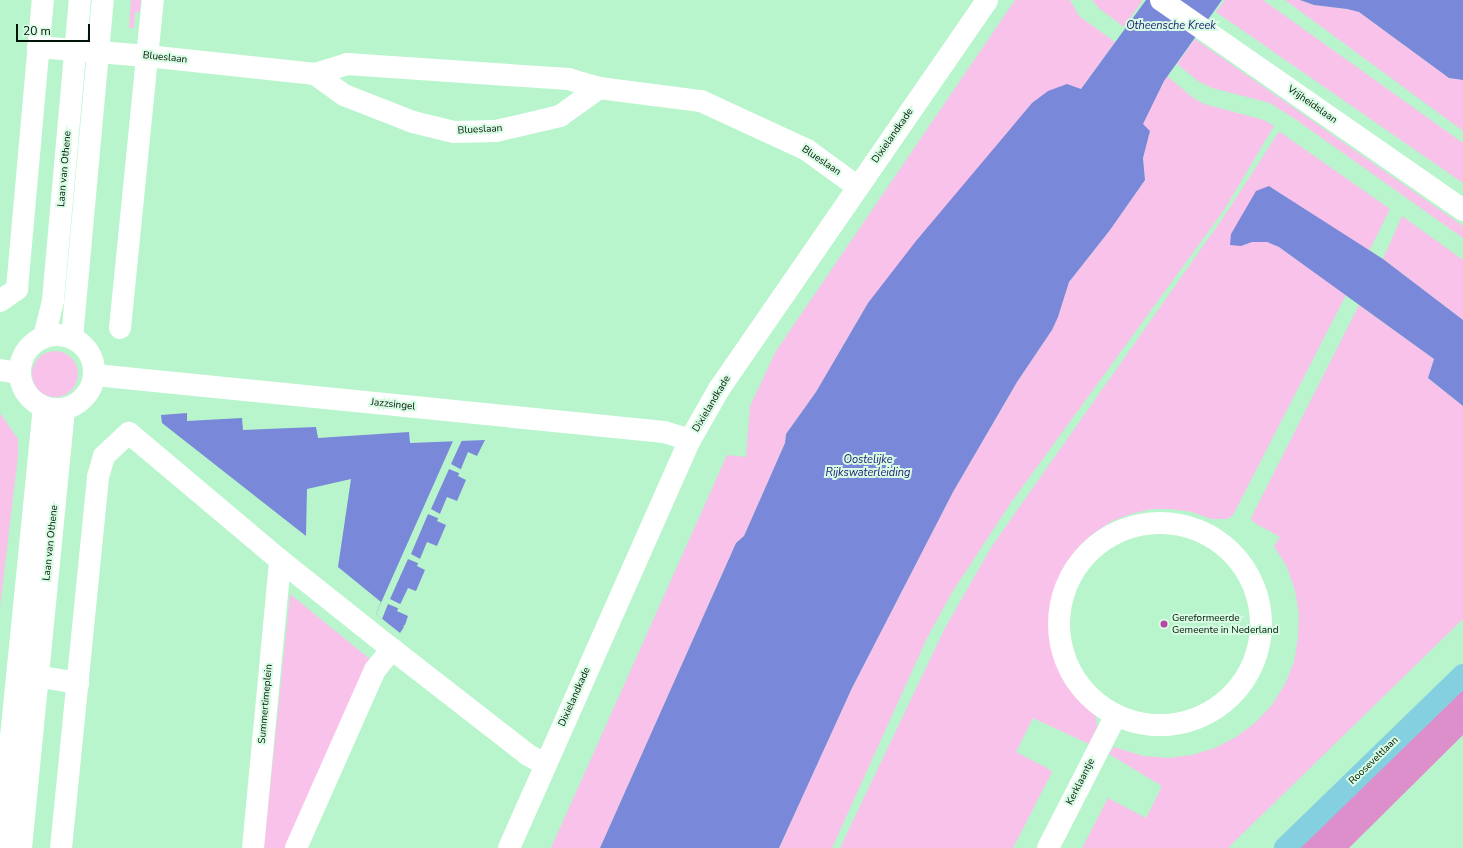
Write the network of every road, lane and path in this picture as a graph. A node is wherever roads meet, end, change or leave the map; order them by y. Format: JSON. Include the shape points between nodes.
{"nodes":[{"id":1,"x":43,"y":0,"type":"edge"},
{"id":2,"x":80,"y":0,"type":"edge"},
{"id":3,"x":103,"y":0,"type":"edge"},
{"id":4,"x":153,"y":0,"type":"edge"},
{"id":5,"x":987,"y":0,"type":"edge"},
{"id":6,"x":1161,"y":0,"type":"edge"},
{"id":7,"x":38,"y":47,"type":"junction"},
{"id":8,"x":75,"y":50,"type":"junction"},
{"id":9,"x":98,"y":52,"type":"junction"},
{"id":10,"x":147,"y":56,"type":"junction"},
{"id":11,"x":315,"y":74,"type":"junction"},
{"id":12,"x":599,"y":88,"type":"junction"},
{"id":13,"x":858,"y":187,"type":"junction"},
{"id":14,"x":1463,"y":210,"type":"edge"},
{"id":15,"x":0,"y":301,"type":"edge"},
{"id":16,"x":120,"y":328,"type":"dead end"},
{"id":17,"x":44,"y":337,"type":"junction"},
{"id":18,"x":72,"y":338,"type":"junction"},
{"id":19,"x":10,"y":372,"type":"edge"},
{"id":20,"x":95,"y":375,"type":"junction"},
{"id":21,"x":54,"y":409,"type":"junction"},
{"id":22,"x":690,"y":440,"type":"junction"},
{"id":23,"x":280,"y":560,"type":"junction"},
{"id":24,"x":392,"y":649,"type":"junction"},
{"id":25,"x":17,"y":672,"type":"junction"},
{"id":26,"x":1463,"y":675,"type":"edge"},
{"id":27,"x":38,"y":676,"type":"junction"},
{"id":28,"x":78,"y":683,"type":"junction"},
{"id":29,"x":1115,"y":717,"type":"junction"},
{"id":30,"x":545,"y":764,"type":"junction"},
{"id":31,"x":0,"y":847,"type":"edge"},
{"id":32,"x":21,"y":848,"type":"edge"},
{"id":33,"x":62,"y":848,"type":"edge"},
{"id":34,"x":253,"y":848,"type":"edge"},
{"id":35,"x":296,"y":848,"type":"edge"},
{"id":36,"x":508,"y":848,"type":"edge"},
{"id":37,"x":1048,"y":848,"type":"edge"},
{"id":38,"x":1284,"y":848,"type":"edge"}],
"edges":[{"from":1,"to":7,"type":"street"},
{"from":2,"to":8,"type":"street","name":"Laan van Othene"},
{"from":3,"to":9,"type":"street"},
{"from":4,"to":10,"type":"street"},
{"from":5,"to":13,"type":"street","name":"Dixielandkade"},
{"from":6,"to":14,"type":"street","name":"Vrijheidslaan"},
{"from":7,"to":8,"type":"street","name":"Blueslaan"},
{"from":7,"to":15,"type":"street","via":[[17,290]]},
{"from":8,"to":9,"type":"street","name":"Blueslaan"},
{"from":8,"to":17,"type":"street","name":"Laan van Othene","via":[[53,300]]},
{"from":9,"to":10,"type":"street","name":"Blueslaan"},
{"from":9,"to":18,"type":"street"},
{"from":10,"to":11,"type":"street","name":"Blueslaan"},
{"from":10,"to":16,"type":"street"},
{"from":11,"to":12,"type":"street","name":"Blueslaan","via":[[347,64],[568,79]]},
{"from":11,"to":12,"type":"street","name":"Blueslaan","via":[[344,95],[413,122],[454,132],[496,131],[560,116]]},
{"from":12,"to":13,"type":"street","name":"Blueslaan","via":[[702,101],[807,150]]},
{"from":13,"to":22,"type":"street","name":"Dixielandkade","via":[[719,390]]},
{"from":17,"to":18,"type":"street","via":[[58,335]]},
{"from":17,"to":19,"type":"street","via":[[31,345]]},
{"from":18,"to":20,"type":"street","via":[[82,344],[89,353]]},
{"from":19,"to":21,"type":"street","via":[[31,400]]},
{"from":20,"to":21,"type":"street","via":[[90,391],[79,403]]},
{"from":20,"to":22,"type":"street","name":"Jazzsingel","via":[[664,432]]},
{"from":21,"to":25,"type":"street","name":"Laan van Othene"},
{"from":21,"to":27,"type":"street","name":"Laan van Othene"},
{"from":22,"to":30,"type":"street","name":"Dixielandkade"},
{"from":23,"to":24,"type":"street"},
{"from":23,"to":28,"type":"street","via":[[129,432],[104,456],[98,477]]},
{"from":23,"to":34,"type":"street","name":"Summertimeplein"},
{"from":24,"to":30,"type":"street","via":[[528,755]]},
{"from":24,"to":35,"type":"street","via":[[375,670]]},
{"from":25,"to":27,"type":"street"},
{"from":25,"to":31,"type":"street","name":"Laan van Othene"},
{"from":26,"to":38,"type":"main road","name":"Rooseveltlaan"},
{"from":27,"to":28,"type":"street"},
{"from":27,"to":32,"type":"street","name":"Laan van Othene"},
{"from":28,"to":33,"type":"street"},
{"from":29,"to":29,"type":"street","via":[[1074,682],[1057,631],[1067,578],[1102,538],[1153,520],[1206,530],[1246,566],[1264,616],[1254,669],[1219,710],[1168,727]]},
{"from":29,"to":37,"type":"street","name":"Kerklaantje"},
{"from":30,"to":36,"type":"street","name":"Dixielandkade"}]}
